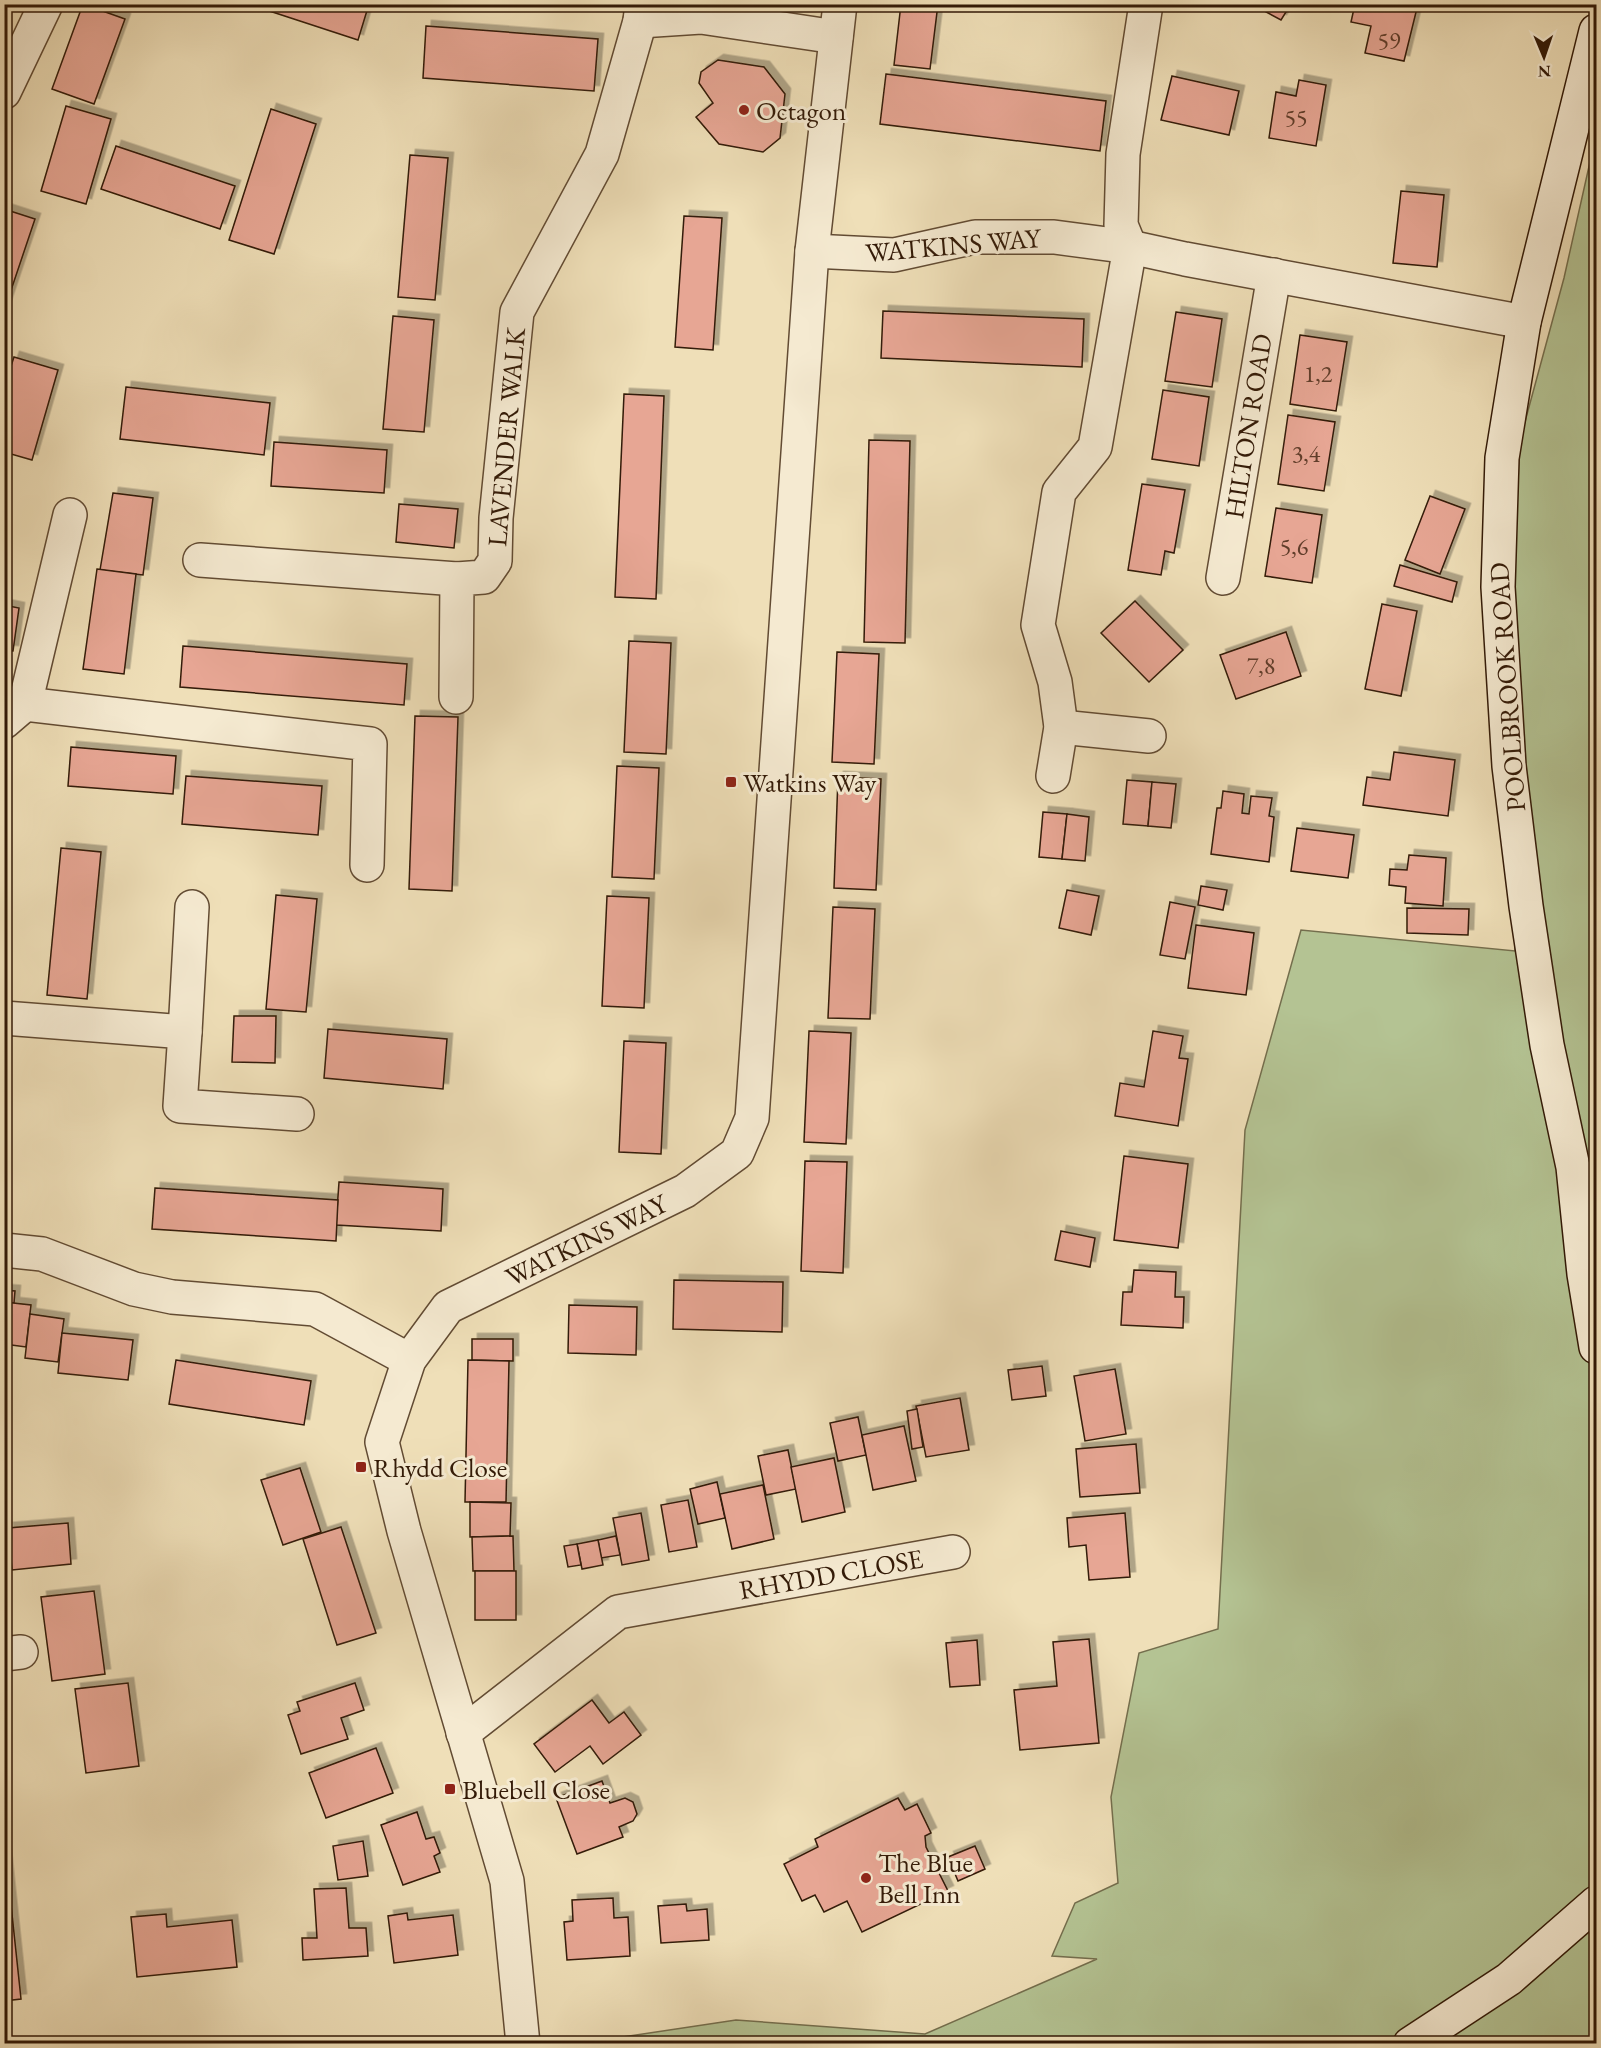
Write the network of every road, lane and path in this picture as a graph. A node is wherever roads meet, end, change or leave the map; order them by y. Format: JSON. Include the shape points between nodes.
{"nodes":[{"id":1,"x":46,"y":4,"type":"edge"},
{"id":2,"x":840,"y":4,"type":"edge"},
{"id":3,"x":1146,"y":4,"type":"edge"},
{"id":4,"x":641,"y":13,"type":"edge"},
{"id":5,"x":1596,"y":31,"type":"edge"},
{"id":6,"x":836,"y":37,"type":"junction"},
{"id":7,"x":1590,"y":80,"type":"edge"},
{"id":8,"x":4,"y":92,"type":"edge"},
{"id":9,"x":1130,"y":247,"type":"junction"},
{"id":10,"x":812,"y":251,"type":"junction"},
{"id":11,"x":1274,"y":275,"type":"junction"},
{"id":12,"x":1524,"y":322,"type":"junction"},
{"id":13,"x":70,"y":515,"type":"dead end"},
{"id":14,"x":200,"y":560,"type":"dead end"},
{"id":15,"x":1223,"y":578,"type":"dead end"},
{"id":16,"x":457,"y":579,"type":"junction"},
{"id":17,"x":456,"y":697,"type":"dead end"},
{"id":18,"x":15,"y":713,"type":"edge"},
{"id":19,"x":1061,"y":727,"type":"junction"},
{"id":20,"x":1149,"y":736,"type":"dead end"},
{"id":21,"x":1053,"y":776,"type":"dead end"},
{"id":22,"x":367,"y":865,"type":"dead end"},
{"id":23,"x":192,"y":907,"type":"dead end"},
{"id":24,"x":4,"y":1018,"type":"edge"},
{"id":25,"x":184,"y":1032,"type":"junction"},
{"id":26,"x":297,"y":1114,"type":"dead end"},
{"id":27,"x":4,"y":1250,"type":"edge"},
{"id":28,"x":1596,"y":1347,"type":"edge"},
{"id":29,"x":409,"y":1360,"type":"junction"},
{"id":30,"x":953,"y":1552,"type":"dead end"},
{"id":31,"x":463,"y":1733,"type":"junction"},
{"id":32,"x":1596,"y":1902,"type":"edge"},
{"id":33,"x":523,"y":2043,"type":"edge"},
{"id":34,"x":1410,"y":2043,"type":"edge"}],
"edges":[{"from":1,"to":8,"type":"street"},
{"from":2,"to":6,"type":"street"},
{"from":3,"to":9,"type":"street","via":[[1123,154],[1121,225]]},
{"from":4,"to":6,"type":"street","name":"LAVENDER WALK","via":[[701,17]]},
{"from":4,"to":16,"type":"street","name":"LAVENDER WALK","via":[[602,154],[517,312],[495,561],[484,577]]},
{"from":5,"to":7,"type":"street","name":"POOLBROOK ROAD"},
{"from":6,"to":10,"type":"street"},
{"from":7,"to":12,"type":"street","name":"POOLBROOK ROAD"},
{"from":9,"to":10,"type":"street","name":"WATKINS WAY","via":[[1054,237],[975,237],[894,255]]},
{"from":9,"to":11,"type":"street","name":"WATKINS WAY"},
{"from":9,"to":19,"type":"street","via":[[1095,447],[1059,492],[1038,625],[1055,682]]},
{"from":10,"to":29,"type":"street","name":"WATKINS WAY","via":[[752,1118],[737,1153],[685,1191],[448,1307]]},
{"from":11,"to":12,"type":"street","name":"WATKINS WAY"},
{"from":11,"to":15,"type":"street","name":"HILTON ROAD"},
{"from":12,"to":28,"type":"street","name":"POOLBROOK ROAD","via":[[1502,458],[1498,587],[1509,766],[1546,1045],[1573,1167]]},
{"from":13,"to":18,"type":"street"},
{"from":14,"to":16,"type":"street","name":"LAVENDER WALK"},
{"from":16,"to":17,"type":"street"},
{"from":18,"to":22,"type":"street","via":[[370,744]]},
{"from":19,"to":20,"type":"street"},
{"from":19,"to":21,"type":"street"},
{"from":23,"to":25,"type":"street"},
{"from":24,"to":25,"type":"street"},
{"from":25,"to":26,"type":"street","via":[[180,1106]]},
{"from":27,"to":29,"type":"street","via":[[42,1254],[134,1289],[172,1297],[315,1309]]},
{"from":29,"to":31,"type":"street","via":[[382,1442]]},
{"from":30,"to":31,"type":"street","name":"RHYDD CLOSE","via":[[618,1612]]},
{"from":31,"to":33,"type":"street","via":[[507,1881]]},
{"from":32,"to":34,"type":"street","via":[[1509,1979]]}]}
